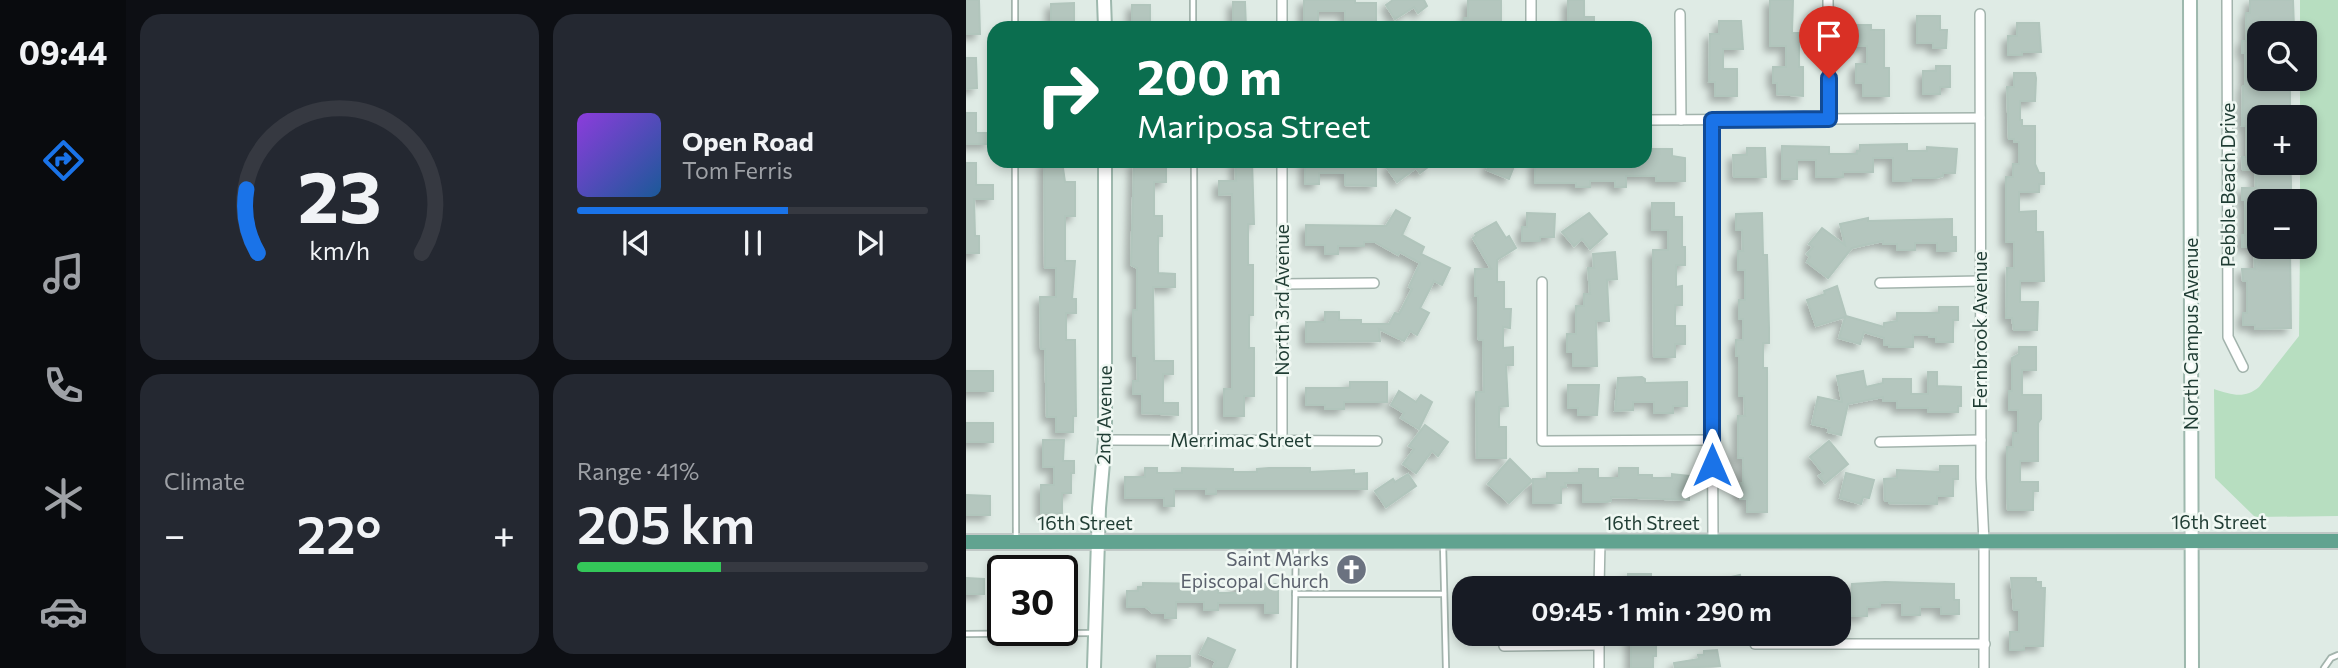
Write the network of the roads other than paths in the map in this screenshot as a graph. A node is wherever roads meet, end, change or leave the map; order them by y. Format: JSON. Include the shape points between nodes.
{"nodes":[{"id":1,"x":1015,"y":0,"type":"edge"},
{"id":2,"x":1104,"y":0,"type":"edge"},
{"id":3,"x":1193,"y":0,"type":"edge"},
{"id":4,"x":1282,"y":0,"type":"edge"},
{"id":5,"x":1531,"y":0,"type":"edge"},
{"id":6,"x":1828,"y":0,"type":"edge"},
{"id":7,"x":2190,"y":0,"type":"edge"},
{"id":8,"x":2227,"y":0,"type":"edge"},
{"id":9,"x":1680,"y":14,"type":"dead end"},
{"id":10,"x":1980,"y":14,"type":"dead end"},
{"id":11,"x":1015,"y":21,"type":"edge"},
{"id":12,"x":1105,"y":21,"type":"edge"},
{"id":13,"x":1193,"y":21,"type":"edge"},
{"id":14,"x":1282,"y":21,"type":"edge"},
{"id":15,"x":1531,"y":21,"type":"edge"},
{"id":16,"x":1980,"y":118,"type":"junction"},
{"id":17,"x":1829,"y":119,"type":"junction"},
{"id":18,"x":1652,"y":120,"type":"edge"},
{"id":19,"x":1681,"y":120,"type":"junction"},
{"id":20,"x":1712,"y":120,"type":"junction"},
{"id":21,"x":1015,"y":168,"type":"edge"},
{"id":22,"x":1105,"y":168,"type":"edge"},
{"id":23,"x":1194,"y":168,"type":"edge"},
{"id":24,"x":1282,"y":168,"type":"edge"},
{"id":25,"x":1980,"y":281,"type":"junction"},
{"id":26,"x":1542,"y":282,"type":"dead end"},
{"id":27,"x":1374,"y":283,"type":"dead end"},
{"id":28,"x":1282,"y":284,"type":"junction"},
{"id":29,"x":1880,"y":284,"type":"dead end"},
{"id":30,"x":2243,"y":366,"type":"dead end"},
{"id":31,"x":1195,"y":439,"type":"junction"},
{"id":32,"x":1282,"y":439,"type":"junction"},
{"id":33,"x":1105,"y":440,"type":"junction"},
{"id":34,"x":1377,"y":440,"type":"dead end"},
{"id":35,"x":1712,"y":440,"type":"junction"},
{"id":36,"x":1981,"y":440,"type":"junction"},
{"id":37,"x":1880,"y":442,"type":"dead end"},
{"id":38,"x":2338,"y":541,"type":"edge"},
{"id":39,"x":966,"y":542,"type":"edge"},
{"id":40,"x":1016,"y":542,"type":"junction"},
{"id":41,"x":1296,"y":542,"type":"junction"},
{"id":42,"x":1443,"y":542,"type":"junction"},
{"id":43,"x":1600,"y":542,"type":"junction"},
{"id":44,"x":1713,"y":542,"type":"junction"},
{"id":45,"x":1984,"y":542,"type":"junction"},
{"id":46,"x":2192,"y":542,"type":"junction"},
{"id":47,"x":1099,"y":543,"type":"junction"},
{"id":48,"x":1599,"y":576,"type":"edge"},
{"id":49,"x":1296,"y":594,"type":"junction"},
{"id":50,"x":1444,"y":594,"type":"junction"},
{"id":51,"x":966,"y":634,"type":"edge"},
{"id":52,"x":1094,"y":634,"type":"junction"},
{"id":53,"x":1851,"y":644,"type":"edge"},
{"id":54,"x":1984,"y":644,"type":"junction"},
{"id":55,"x":1599,"y":646,"type":"edge"},
{"id":56,"x":2338,"y":655,"type":"edge"},
{"id":57,"x":1094,"y":668,"type":"edge"},
{"id":58,"x":1294,"y":668,"type":"edge"},
{"id":59,"x":1446,"y":668,"type":"edge"},
{"id":60,"x":1599,"y":668,"type":"edge"},
{"id":61,"x":1984,"y":668,"type":"edge"},
{"id":62,"x":2192,"y":668,"type":"edge"},
{"id":63,"x":2324,"y":668,"type":"edge"}],
"edges":[{"from":1,"to":11,"type":"lane"},
{"from":2,"to":12,"type":"main road"},
{"from":3,"to":13,"type":"lane"},
{"from":4,"to":14,"type":"street"},
{"from":5,"to":15,"type":"street"},
{"from":6,"to":17,"type":"street"},
{"from":7,"to":46,"type":"main road","name":"North Campus Avenue"},
{"from":8,"to":30,"type":"street","name":"Pebble Beach Drive","via":[[2228,337]]},
{"from":9,"to":19,"type":"street"},
{"from":10,"to":16,"type":"street","name":"Fernbrook Avenue"},
{"from":16,"to":17,"type":"street"},
{"from":16,"to":25,"type":"street","name":"Fernbrook Avenue"},
{"from":17,"to":20,"type":"street"},
{"from":18,"to":19,"type":"street"},
{"from":19,"to":20,"type":"street"},
{"from":20,"to":35,"type":"street"},
{"from":21,"to":40,"type":"lane"},
{"from":22,"to":33,"type":"main road","name":"2nd Avenue"},
{"from":23,"to":31,"type":"lane"},
{"from":24,"to":28,"type":"street","name":"North 3rd Avenue"},
{"from":25,"to":29,"type":"street"},
{"from":25,"to":36,"type":"street","name":"Fernbrook Avenue"},
{"from":26,"to":35,"type":"street","via":[[1542,441]]},
{"from":27,"to":28,"type":"street"},
{"from":28,"to":32,"type":"street","name":"North 3rd Avenue"},
{"from":31,"to":32,"type":"street","name":"Merrimac Street"},
{"from":31,"to":33,"type":"street","name":"Merrimac Street"},
{"from":32,"to":34,"type":"street","name":"Merrimac Street"},
{"from":33,"to":47,"type":"main road","name":"2nd Avenue"},
{"from":35,"to":44,"type":"street"},
{"from":36,"to":37,"type":"street"},
{"from":36,"to":45,"type":"street","name":"Fernbrook Avenue"},
{"from":38,"to":46,"type":"main road","name":"16th Street"},
{"from":39,"to":40,"type":"main road","name":"16th Street"},
{"from":40,"to":47,"type":"main road","name":"16th Street"},
{"from":41,"to":42,"type":"main road","name":"16th Street"},
{"from":41,"to":47,"type":"main road","name":"16th Street"},
{"from":41,"to":49,"type":"lane"},
{"from":42,"to":43,"type":"main road","name":"16th Street"},
{"from":42,"to":50,"type":"lane"},
{"from":43,"to":44,"type":"main road","name":"16th Street"},
{"from":43,"to":48,"type":"street"},
{"from":44,"to":45,"type":"main road","name":"16th Street"},
{"from":45,"to":46,"type":"main road","name":"16th Street"},
{"from":45,"to":54,"type":"street","name":"Fernbrook Avenue"},
{"from":46,"to":62,"type":"main road","name":"North Campus Avenue"},
{"from":47,"to":52,"type":"main road","name":"2nd Avenue"},
{"from":49,"to":50,"type":"lane"},
{"from":49,"to":58,"type":"lane"},
{"from":50,"to":59,"type":"lane"},
{"from":51,"to":52,"type":"lane"},
{"from":52,"to":57,"type":"main road","name":"2nd Avenue"},
{"from":53,"to":54,"type":"street"},
{"from":54,"to":61,"type":"street","name":"Fernbrook Avenue"},
{"from":55,"to":60,"type":"street"},
{"from":56,"to":63,"type":"lane"}]}
